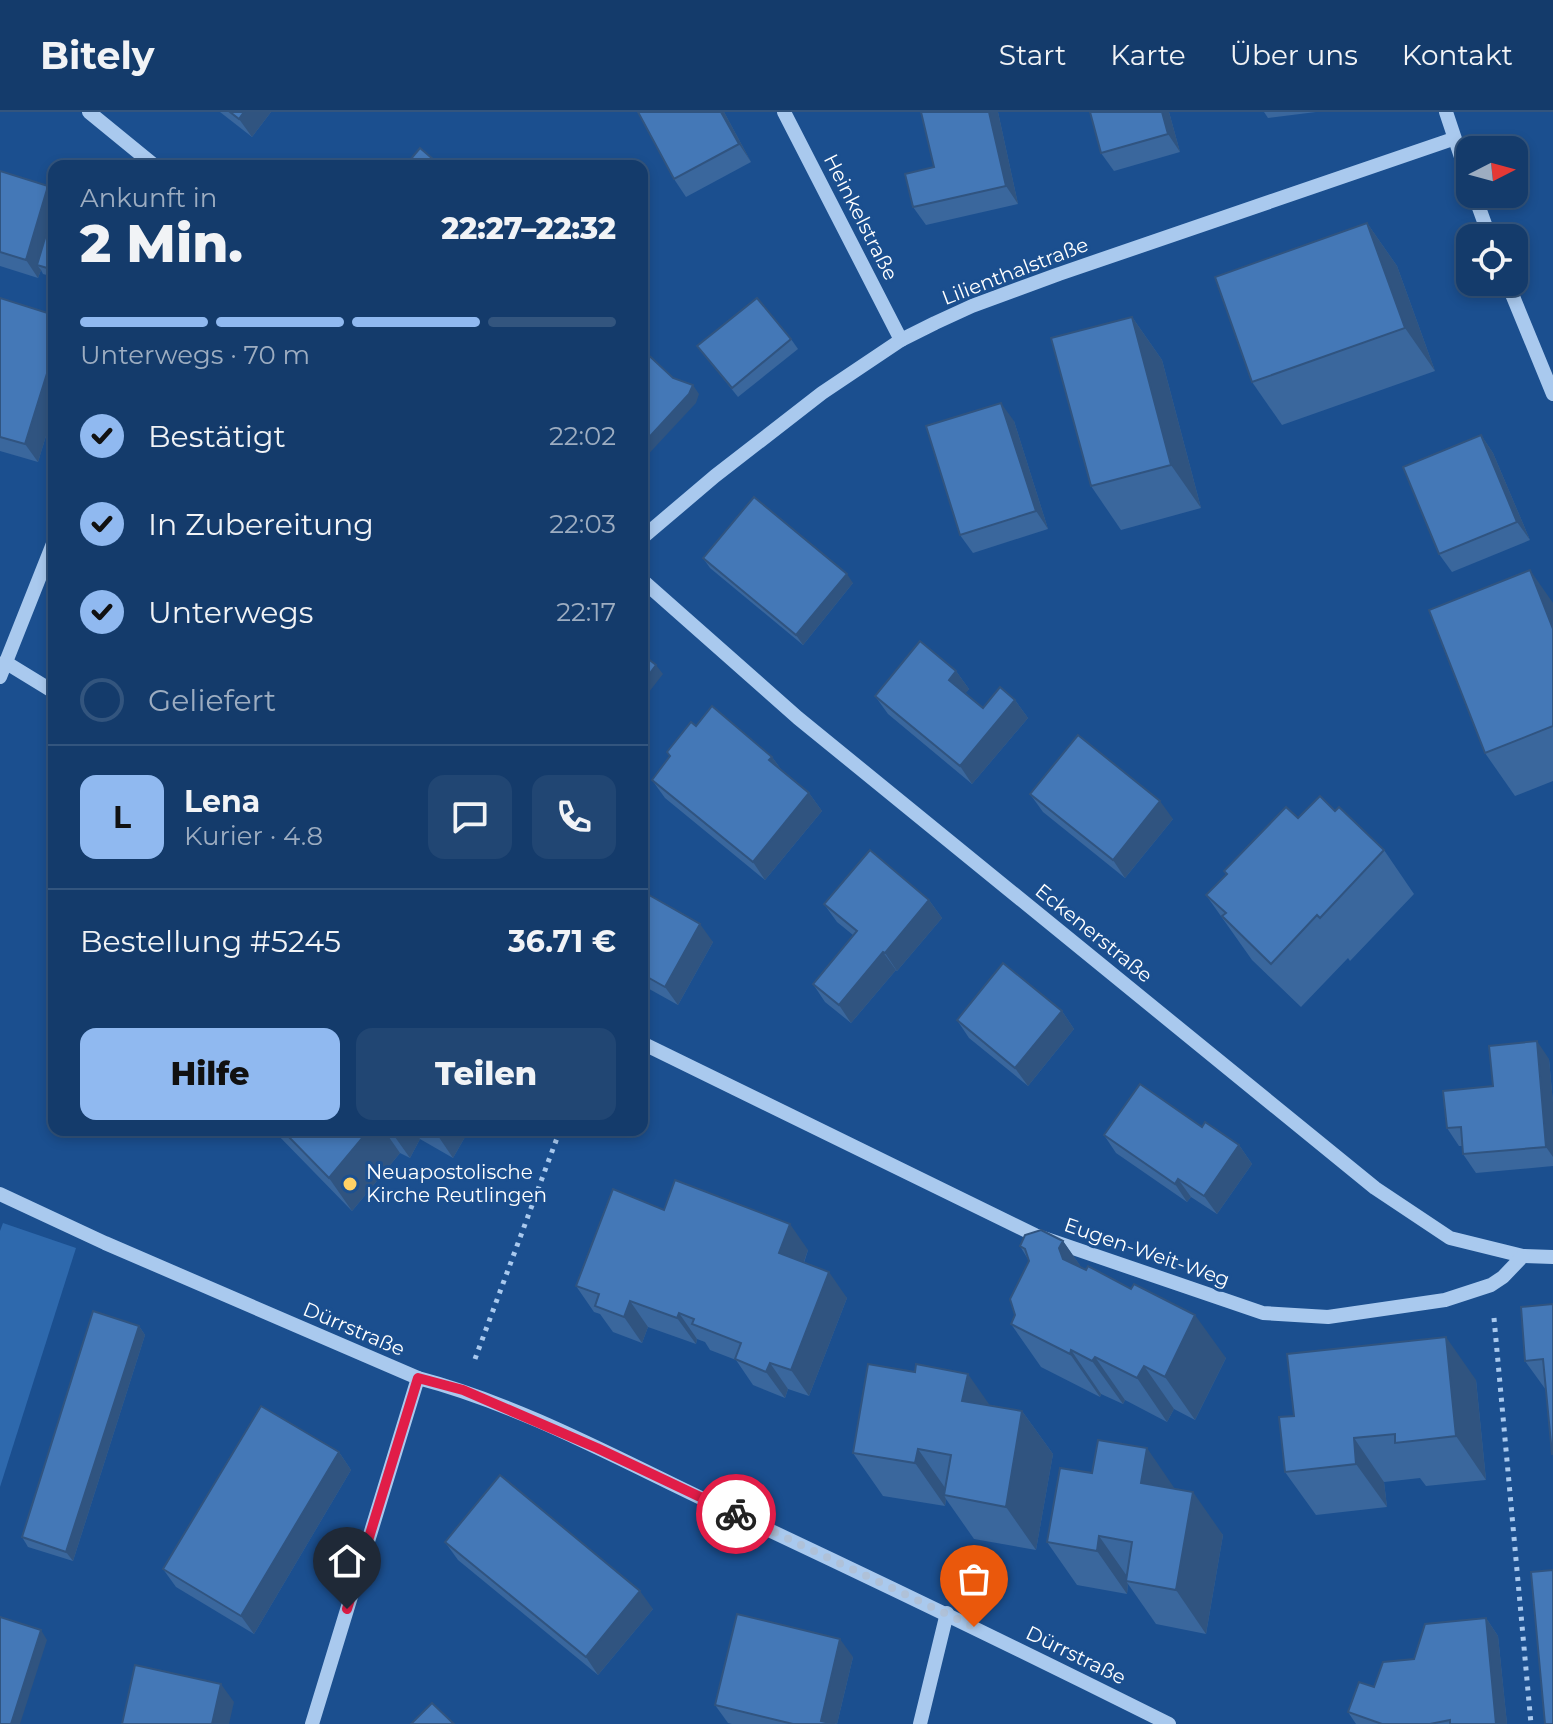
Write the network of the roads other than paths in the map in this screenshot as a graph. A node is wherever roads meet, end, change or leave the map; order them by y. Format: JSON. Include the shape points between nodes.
{"nodes":[{"id":1,"x":89,"y":112,"type":"edge"},
{"id":2,"x":784,"y":112,"type":"edge"},
{"id":3,"x":1446,"y":112,"type":"edge"},
{"id":4,"x":1453,"y":139,"type":"junction"},
{"id":5,"x":1456,"y":147,"type":"edge"},
{"id":6,"x":148,"y":160,"type":"edge"},
{"id":7,"x":1513,"y":296,"type":"edge"},
{"id":8,"x":901,"y":340,"type":"junction"},
{"id":9,"x":1553,"y":394,"type":"edge"},
{"id":10,"x":648,"y":533,"type":"edge"},
{"id":11,"x":48,"y":556,"type":"edge"},
{"id":12,"x":648,"y":585,"type":"edge"},
{"id":13,"x":5,"y":662,"type":"junction"},
{"id":14,"x":0,"y":677,"type":"edge"},
{"id":15,"x":48,"y":688,"type":"edge"},
{"id":16,"x":648,"y":1046,"type":"edge"},
{"id":17,"x":0,"y":1194,"type":"edge"},
{"id":18,"x":1523,"y":1256,"type":"junction"},
{"id":19,"x":1553,"y":1257,"type":"edge"},
{"id":20,"x":418,"y":1378,"type":"junction"},
{"id":21,"x":947,"y":1613,"type":"junction"},
{"id":22,"x":312,"y":1724,"type":"edge"},
{"id":23,"x":920,"y":1724,"type":"edge"},
{"id":24,"x":1169,"y":1724,"type":"edge"}],
"edges":[{"from":1,"to":6,"type":"street"},
{"from":2,"to":8,"type":"street","name":"Heinkelstraße"},
{"from":3,"to":4,"type":"street"},
{"from":4,"to":5,"type":"street"},
{"from":4,"to":8,"type":"street","name":"Lilienthalstraße","via":[[1045,279]]},
{"from":7,"to":9,"type":"street"},
{"from":8,"to":10,"type":"street","name":"Lilienthalstraße","via":[[822,393]]},
{"from":11,"to":13,"type":"street"},
{"from":12,"to":18,"type":"street","name":"Eckenerstraße","via":[[798,718],[1375,1188],[1450,1238]]},
{"from":13,"to":14,"type":"street"},
{"from":13,"to":15,"type":"street"},
{"from":16,"to":18,"type":"street","name":"Eugen-Weit-Weg","via":[[1035,1235],[1263,1313],[1328,1317],[1445,1300],[1491,1285]]},
{"from":17,"to":20,"type":"street","name":"Dürrstraße"},
{"from":18,"to":19,"type":"street","name":"Eckenerstraße"},
{"from":20,"to":21,"type":"street","name":"Dürrstraße","via":[[463,1390],[597,1448]]},
{"from":20,"to":22,"type":"street"},
{"from":21,"to":23,"type":"street"},
{"from":21,"to":24,"type":"street","name":"Dürrstraße"}]}
